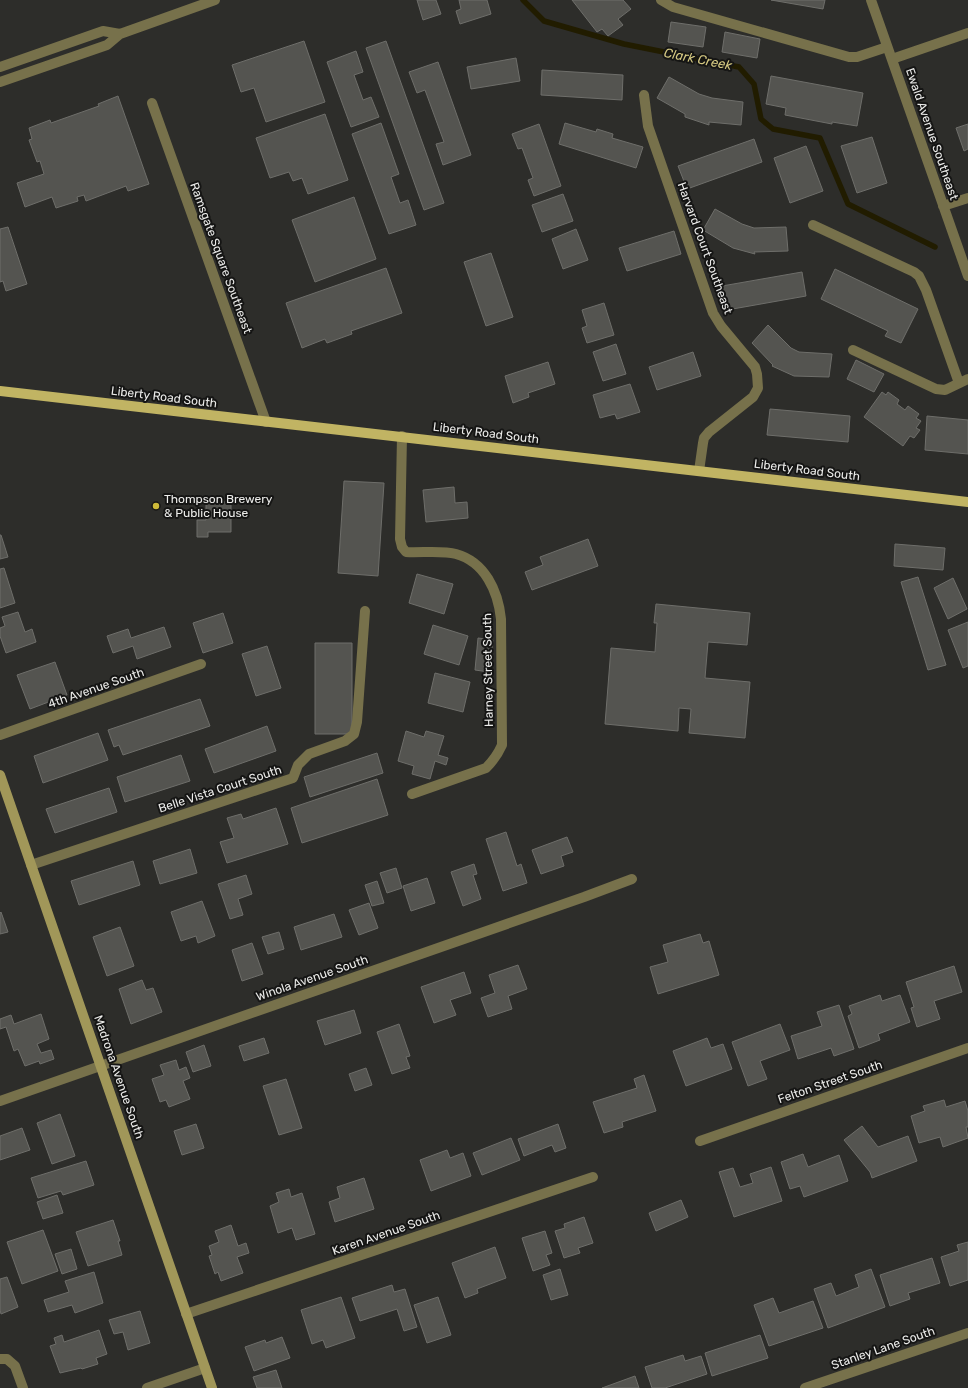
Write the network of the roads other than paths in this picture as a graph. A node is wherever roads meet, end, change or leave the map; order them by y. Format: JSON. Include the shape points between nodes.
{"nodes":[{"id":1,"x":215,"y":0,"type":"edge"},
{"id":2,"x":661,"y":0,"type":"edge"},
{"id":3,"x":871,"y":0,"type":"edge"},
{"id":4,"x":968,"y":33,"type":"edge"},
{"id":5,"x":120,"y":34,"type":"junction"},
{"id":6,"x":887,"y":47,"type":"junction"},
{"id":7,"x":892,"y":59,"type":"junction"},
{"id":8,"x":0,"y":67,"type":"edge"},
{"id":9,"x":0,"y":82,"type":"edge"},
{"id":10,"x":644,"y":95,"type":"dead end"},
{"id":11,"x":152,"y":103,"type":"dead end"},
{"id":12,"x":968,"y":198,"type":"edge"},
{"id":13,"x":943,"y":206,"type":"junction"},
{"id":14,"x":813,"y":225,"type":"dead end"},
{"id":15,"x":968,"y":276,"type":"edge"},
{"id":16,"x":853,"y":350,"type":"dead end"},
{"id":17,"x":963,"y":381,"type":"edge"},
{"id":18,"x":0,"y":390,"type":"edge"},
{"id":19,"x":266,"y":422,"type":"junction"},
{"id":20,"x":402,"y":436,"type":"junction"},
{"id":21,"x":699,"y":471,"type":"junction"},
{"id":22,"x":968,"y":502,"type":"edge"},
{"id":23,"x":365,"y":611,"type":"dead end"},
{"id":24,"x":201,"y":664,"type":"dead end"},
{"id":25,"x":0,"y":735,"type":"edge"},
{"id":26,"x":0,"y":775,"type":"edge"},
{"id":27,"x":412,"y":794,"type":"dead end"},
{"id":28,"x":31,"y":866,"type":"junction"},
{"id":29,"x":632,"y":878,"type":"dead end"},
{"id":30,"x":968,"y":1048,"type":"edge"},
{"id":31,"x":101,"y":1066,"type":"junction"},
{"id":32,"x":0,"y":1101,"type":"edge"},
{"id":33,"x":700,"y":1141,"type":"dead end"},
{"id":34,"x":594,"y":1177,"type":"dead end"},
{"id":35,"x":186,"y":1314,"type":"junction"},
{"id":36,"x":968,"y":1333,"type":"edge"},
{"id":37,"x":0,"y":1359,"type":"edge"},
{"id":38,"x":205,"y":1368,"type":"junction"},
{"id":39,"x":23,"y":1388,"type":"edge"},
{"id":40,"x":147,"y":1388,"type":"edge"},
{"id":41,"x":212,"y":1388,"type":"edge"},
{"id":42,"x":805,"y":1388,"type":"edge"}],
"edges":[{"from":1,"to":5,"type":"street"},
{"from":2,"to":6,"type":"street","via":[[679,9],[849,57],[857,57]]},
{"from":3,"to":6,"type":"street","name":"Ewald Avenue Southeast"},
{"from":4,"to":7,"type":"street"},
{"from":5,"to":8,"type":"street","via":[[103,31]]},
{"from":5,"to":9,"type":"street","via":[[107,45]]},
{"from":6,"to":7,"type":"street","name":"Ewald Avenue Southeast"},
{"from":7,"to":13,"type":"street","name":"Ewald Avenue Southeast"},
{"from":10,"to":21,"type":"street","name":"Harvard Court Southeast","via":[[648,126],[713,313],[752,362],[757,374],[758,388],[753,397],[704,438]]},
{"from":11,"to":19,"type":"street","name":"Ramsgate Square Southeast"},
{"from":12,"to":13,"type":"street"},
{"from":13,"to":15,"type":"street","name":"Ewald Avenue Southeast"},
{"from":14,"to":17,"type":"street","via":[[919,276]]},
{"from":16,"to":17,"type":"street","via":[[936,389],[945,390]]},
{"from":18,"to":19,"type":"main road","name":"Liberty Road South"},
{"from":19,"to":20,"type":"main road","name":"Liberty Road South"},
{"from":20,"to":21,"type":"main road","name":"Liberty Road South"},
{"from":20,"to":27,"type":"street","name":"Harney Street South","via":[[402,547],[406,552],[455,554],[476,564],[492,586],[499,603],[501,618],[502,745],[495,760],[486,768]]},
{"from":21,"to":22,"type":"main road","name":"Liberty Road South"},
{"from":23,"to":28,"type":"street","name":"Belle Vista Court South","via":[[357,722],[354,734],[345,741],[309,754],[298,765],[293,778]]},
{"from":24,"to":25,"type":"street","name":"4th Avenue South"},
{"from":26,"to":28,"type":"main road","name":"Madrona Avenue South"},
{"from":28,"to":31,"type":"main road","name":"Madrona Avenue South"},
{"from":29,"to":31,"type":"street","name":"Winola Avenue South"},
{"from":30,"to":33,"type":"street","name":"Felton Street South"},
{"from":31,"to":32,"type":"street","name":"Winola Avenue South"},
{"from":31,"to":35,"type":"main road","name":"Madrona Avenue South"},
{"from":34,"to":35,"type":"street","name":"Karen Avenue South"},
{"from":35,"to":38,"type":"main road","name":"Madrona Avenue South"},
{"from":36,"to":42,"type":"street","name":"Stanley Lane South"},
{"from":37,"to":39,"type":"street","via":[[7,1359],[15,1366]]},
{"from":38,"to":40,"type":"street"},
{"from":38,"to":41,"type":"main road","name":"Madrona Avenue South"}]}
